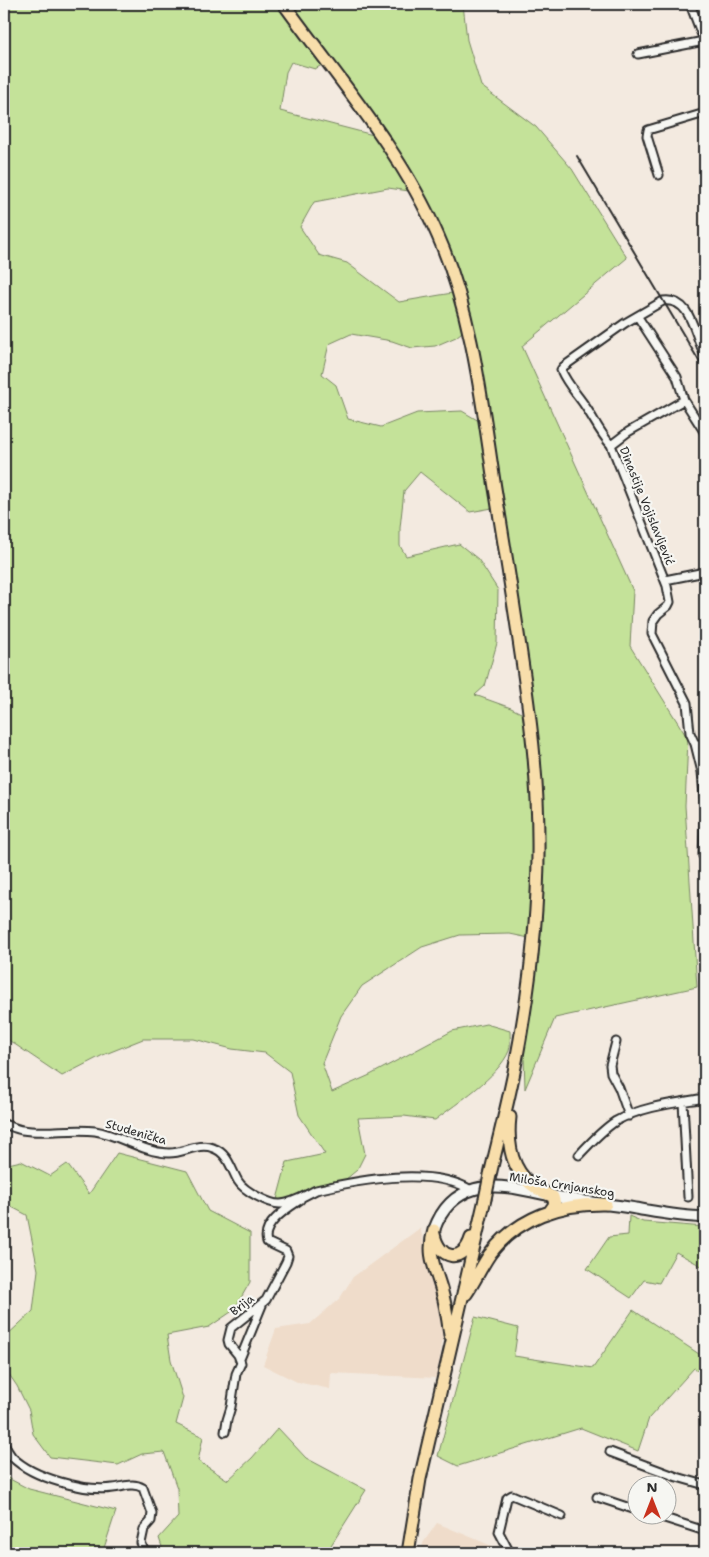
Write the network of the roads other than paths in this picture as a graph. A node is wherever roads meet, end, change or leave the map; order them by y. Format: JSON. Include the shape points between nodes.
{"nodes":[{"id":1,"x":284,"y":4,"type":"edge"},
{"id":2,"x":690,"y":4,"type":"edge"},
{"id":3,"x":705,"y":43,"type":"edge"},
{"id":4,"x":638,"y":54,"type":"dead end"},
{"id":5,"x":705,"y":113,"type":"edge"},
{"id":6,"x":659,"y":175,"type":"dead end"},
{"id":7,"x":638,"y":317,"type":"junction"},
{"id":8,"x":705,"y":354,"type":"edge"},
{"id":9,"x":684,"y":400,"type":"junction"},
{"id":10,"x":705,"y":433,"type":"edge"},
{"id":11,"x":611,"y":445,"type":"junction"},
{"id":12,"x":705,"y":572,"type":"edge"},
{"id":13,"x":665,"y":580,"type":"junction"},
{"id":14,"x":695,"y":744,"type":"junction"},
{"id":15,"x":705,"y":744,"type":"edge"},
{"id":16,"x":703,"y":856,"type":"dead end"},
{"id":17,"x":616,"y":1042,"type":"dead end"},
{"id":18,"x":510,"y":1088,"type":"junction"},
{"id":19,"x":705,"y":1098,"type":"edge"},
{"id":20,"x":683,"y":1102,"type":"junction"},
{"id":21,"x":629,"y":1116,"type":"junction"},
{"id":22,"x":4,"y":1124,"type":"edge"},
{"id":23,"x":579,"y":1155,"type":"dead end"},
{"id":24,"x":471,"y":1190,"type":"junction"},
{"id":25,"x":306,"y":1195,"type":"junction"},
{"id":26,"x":552,"y":1196,"type":"junction"},
{"id":27,"x":688,"y":1197,"type":"dead end"},
{"id":28,"x":484,"y":1201,"type":"junction"},
{"id":29,"x":606,"y":1204,"type":"junction"},
{"id":30,"x":550,"y":1211,"type":"junction"},
{"id":31,"x":705,"y":1217,"type":"edge"},
{"id":32,"x":434,"y":1230,"type":"junction"},
{"id":33,"x":461,"y":1302,"type":"junction"},
{"id":34,"x":263,"y":1303,"type":"junction"},
{"id":35,"x":451,"y":1345,"type":"junction"},
{"id":36,"x":240,"y":1359,"type":"junction"},
{"id":37,"x":225,"y":1432,"type":"dead end"},
{"id":38,"x":4,"y":1444,"type":"edge"},
{"id":39,"x":610,"y":1452,"type":"dead end"},
{"id":40,"x":705,"y":1485,"type":"edge"},
{"id":41,"x":597,"y":1497,"type":"dead end"},
{"id":42,"x":626,"y":1507,"type":"edge"},
{"id":43,"x":562,"y":1516,"type":"dead end"},
{"id":44,"x":676,"y":1522,"type":"edge"},
{"id":45,"x":705,"y":1531,"type":"edge"},
{"id":46,"x":145,"y":1553,"type":"edge"},
{"id":47,"x":408,"y":1553,"type":"edge"},
{"id":48,"x":510,"y":1553,"type":"edge"}],
"edges":[{"from":1,"to":18,"type":"main road","via":[[382,137],[419,196],[451,268],[470,340],[512,593],[537,796],[538,863],[533,947]]},
{"from":2,"to":3,"type":"street"},
{"from":3,"to":4,"type":"street"},
{"from":5,"to":6,"type":"street","via":[[648,130]]},
{"from":7,"to":8,"type":"street","via":[[662,301],[679,304],[689,316]]},
{"from":7,"to":9,"type":"street","via":[[677,376]]},
{"from":7,"to":11,"type":"street","via":[[561,370]]},
{"from":9,"to":10,"type":"street"},
{"from":9,"to":11,"type":"street","name":"Dinastije Vojislavljević"},
{"from":11,"to":13,"type":"street","name":"Dinastije Vojislavljević"},
{"from":12,"to":13,"type":"street"},
{"from":13,"to":14,"type":"street","name":"Dinastije Vojislavljević","via":[[670,602],[654,621],[652,634],[687,703],[690,733]]},
{"from":14,"to":15,"type":"street"},
{"from":14,"to":16,"type":"street","via":[[705,806]]},
{"from":17,"to":21,"type":"street","via":[[611,1074]]},
{"from":18,"to":26,"type":"main road","via":[[512,1107],[508,1140],[513,1160],[530,1183]]},
{"from":18,"to":28,"type":"main road","bridge":true},
{"from":19,"to":20,"type":"street"},
{"from":20,"to":21,"type":"street"},
{"from":20,"to":27,"type":"street"},
{"from":21,"to":23,"type":"street","via":[[612,1125]]},
{"from":22,"to":25,"type":"street","name":"Studenička","via":[[22,1130],[96,1131],[142,1148],[168,1153],[210,1147],[223,1155],[238,1181],[253,1194],[279,1204]]},
{"from":24,"to":25,"type":"street","name":"Studenička","via":[[453,1183],[411,1176],[366,1180]]},
{"from":24,"to":26,"type":"main road","name":"Miloša Crnjanskog","via":[[493,1187]]},
{"from":24,"to":32,"type":"main road","name":"Miloša Crnjanskog","via":[[447,1206]]},
{"from":25,"to":34,"type":"street","name":"Brija","via":[[269,1226],[267,1242],[284,1249],[288,1256]]},
{"from":26,"to":29,"type":"main road","name":"Miloša Crnjanskog"},
{"from":26,"to":30,"type":"main road","via":[[555,1204]]},
{"from":28,"to":32,"type":"main road","via":[[470,1243],[461,1253],[452,1256],[441,1251],[436,1244]]},
{"from":28,"to":33,"type":"main road"},
{"from":29,"to":30,"type":"main road","via":[[577,1205]]},
{"from":29,"to":31,"type":"main road","name":"Miloša Crnjanskog"},
{"from":30,"to":33,"type":"main road","via":[[522,1225],[502,1241]]},
{"from":32,"to":35,"type":"main road","via":[[430,1242],[431,1257],[446,1304]]},
{"from":33,"to":35,"type":"main road"},
{"from":34,"to":36,"type":"street"},
{"from":34,"to":36,"type":"street","name":"Brija","via":[[231,1328],[229,1344]]},
{"from":35,"to":47,"type":"main road","via":[[417,1493]]},
{"from":36,"to":37,"type":"street"},
{"from":38,"to":46,"type":"street","via":[[12,1457],[56,1482],[97,1489],[134,1484],[143,1488],[152,1514],[141,1543]]},
{"from":39,"to":40,"type":"street"},
{"from":41,"to":42,"type":"street"},
{"from":43,"to":48,"type":"street","via":[[512,1494],[506,1498],[499,1532]]},
{"from":44,"to":45,"type":"street"}]}
